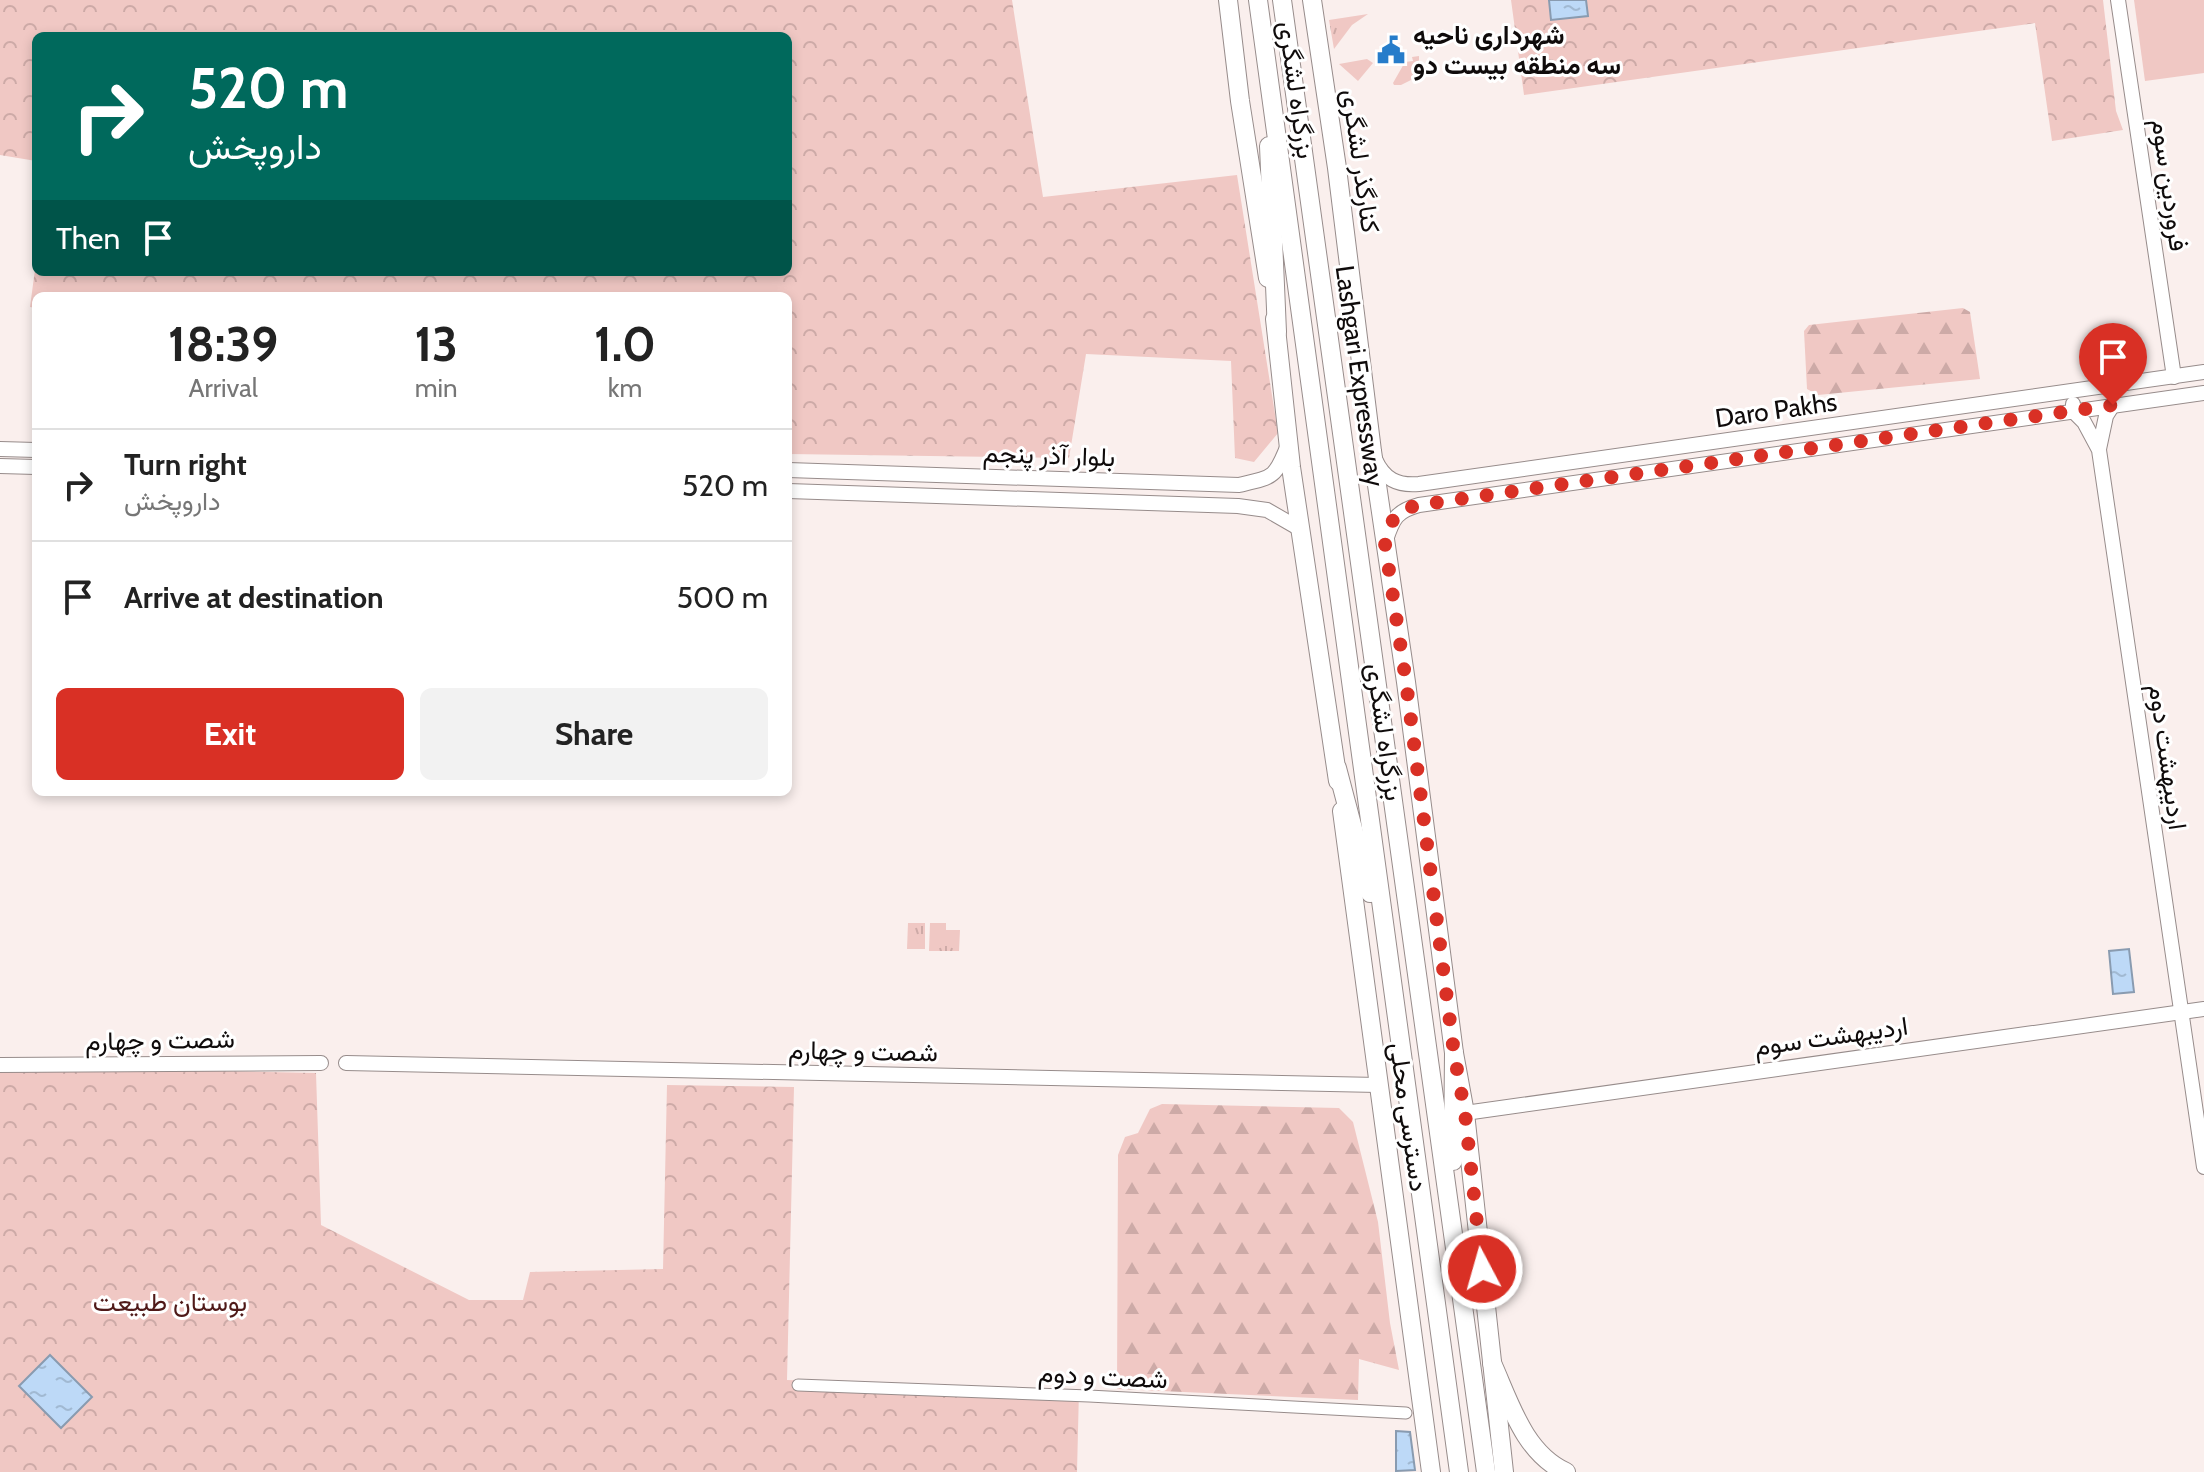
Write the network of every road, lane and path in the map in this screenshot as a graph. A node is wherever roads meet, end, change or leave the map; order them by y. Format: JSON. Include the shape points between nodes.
{"nodes":[{"id":1,"x":1228,"y":0,"type":"edge"},
{"id":2,"x":1258,"y":0,"type":"edge"},
{"id":3,"x":1282,"y":0,"type":"edge"},
{"id":4,"x":1312,"y":0,"type":"edge"},
{"id":5,"x":2118,"y":0,"type":"edge"},
{"id":6,"x":1269,"y":75,"type":"junction"},
{"id":7,"x":1277,"y":332,"type":"junction"},
{"id":8,"x":2204,"y":372,"type":"edge"},
{"id":9,"x":2174,"y":377,"type":"junction"},
{"id":10,"x":2073,"y":391,"type":"junction"},
{"id":11,"x":2204,"y":393,"type":"edge"},
{"id":12,"x":2113,"y":405,"type":"junction"},
{"id":13,"x":2073,"y":411,"type":"junction"},
{"id":14,"x":1288,"y":444,"type":"junction"},
{"id":15,"x":0,"y":449,"type":"edge"},
{"id":16,"x":32,"y":450,"type":"edge"},
{"id":17,"x":2099,"y":450,"type":"junction"},
{"id":18,"x":1372,"y":451,"type":"junction"},
{"id":19,"x":0,"y":466,"type":"edge"},
{"id":20,"x":32,"y":467,"type":"edge"},
{"id":21,"x":792,"y":470,"type":"edge"},
{"id":22,"x":1419,"y":484,"type":"junction"},
{"id":23,"x":792,"y":491,"type":"edge"},
{"id":24,"x":1419,"y":505,"type":"junction"},
{"id":25,"x":1300,"y":529,"type":"junction"},
{"id":26,"x":1385,"y":544,"type":"junction"},
{"id":27,"x":1337,"y":768,"type":"junction"},
{"id":28,"x":1393,"y":982,"type":"junction"},
{"id":29,"x":2204,"y":1009,"type":"edge"},
{"id":30,"x":2181,"y":1012,"type":"junction"},
{"id":31,"x":1454,"y":1053,"type":"junction"},
{"id":32,"x":321,"y":1063,"type":"dead end"},
{"id":33,"x":346,"y":1063,"type":"dead end"},
{"id":34,"x":0,"y":1065,"type":"edge"},
{"id":35,"x":1378,"y":1085,"type":"junction"},
{"id":36,"x":1465,"y":1113,"type":"junction"},
{"id":37,"x":2204,"y":1167,"type":"edge"},
{"id":38,"x":1454,"y":1240,"type":"junction"},
{"id":39,"x":1492,"y":1363,"type":"junction"},
{"id":40,"x":798,"y":1385,"type":"dead end"},
{"id":41,"x":1406,"y":1413,"type":"dead end"},
{"id":42,"x":1431,"y":1472,"type":"edge"},
{"id":43,"x":1459,"y":1472,"type":"edge"},
{"id":44,"x":1486,"y":1472,"type":"edge"},
{"id":45,"x":1504,"y":1472,"type":"edge"},
{"id":46,"x":1566,"y":1472,"type":"edge"}],
"edges":[{"from":1,"to":7,"type":"main road"},
{"from":2,"to":6,"type":"main road","name":"بزرگراه لشگری"},
{"from":3,"to":38,"type":"main road","name":"Lashgari Expressway"},
{"from":4,"to":18,"type":"main road","name":"کنارگذر لشگری"},
{"from":5,"to":9,"type":"street","name":"فروردین سوم"},
{"from":6,"to":7,"type":"main road"},
{"from":6,"to":28,"type":"main road","name":"بزرگراه لشگری"},
{"from":7,"to":14,"type":"main road"},
{"from":8,"to":9,"type":"street","name":"Daro Pakhs"},
{"from":9,"to":10,"type":"street","name":"Daro Pakhs"},
{"from":10,"to":13,"type":"street"},
{"from":10,"to":22,"type":"street","name":"Daro Pakhs"},
{"from":11,"to":12,"type":"street"},
{"from":12,"to":13,"type":"street"},
{"from":12,"to":17,"type":"street","name":"اردیبهشت دوم"},
{"from":13,"to":17,"type":"street","name":"اردیبهشت دوم"},
{"from":13,"to":24,"type":"street"},
{"from":14,"to":21,"type":"street","name":"بلوار آذر پنجم","via":[[1278,471],[1239,485]]},
{"from":14,"to":25,"type":"main road"},
{"from":15,"to":16,"type":"street"},
{"from":17,"to":30,"type":"street","name":"اردیبهشت دوم"},
{"from":18,"to":22,"type":"street","name":"Daro Pakhs","via":[[1388,478]]},
{"from":18,"to":26,"type":"main road","name":"کنارگذر لشگری"},
{"from":19,"to":20,"type":"street"},
{"from":22,"to":24,"type":"street"},
{"from":23,"to":25,"type":"street","name":"بلوار آذر پنجم","via":[[1238,506],[1267,510]]},
{"from":24,"to":26,"type":"street","via":[[1394,517]]},
{"from":25,"to":27,"type":"main road"},
{"from":26,"to":31,"type":"main road","name":"کنارگذر لشگری"},
{"from":27,"to":28,"type":"main road"},
{"from":27,"to":35,"type":"main road","name":"دسترسی محلی"},
{"from":28,"to":43,"type":"main road","name":"بزرگراه لشگری"},
{"from":29,"to":30,"type":"street","name":"اردیبهشت سوم"},
{"from":30,"to":36,"type":"street","name":"اردیبهشت سوم"},
{"from":30,"to":37,"type":"street","name":"اردیبهشت دوم"},
{"from":31,"to":36,"type":"main road","name":"کنارگذر لشگری"},
{"from":31,"to":38,"type":"main road"},
{"from":32,"to":34,"type":"street","name":"شصت و چهارم"},
{"from":33,"to":35,"type":"street","name":"شصت و چهارم"},
{"from":35,"to":42,"type":"main road","name":"دسترسی محلی"},
{"from":36,"to":39,"type":"main road","name":"کنارگذر لشگری"},
{"from":38,"to":44,"type":"main road","name":"Lashgari Expressway"},
{"from":39,"to":45,"type":"main road","name":"کنارگذر لشگری"},
{"from":39,"to":46,"type":"main road","via":[[1527,1438]]},
{"from":40,"to":41,"type":"street","name":"شصت و دوم"}]}
